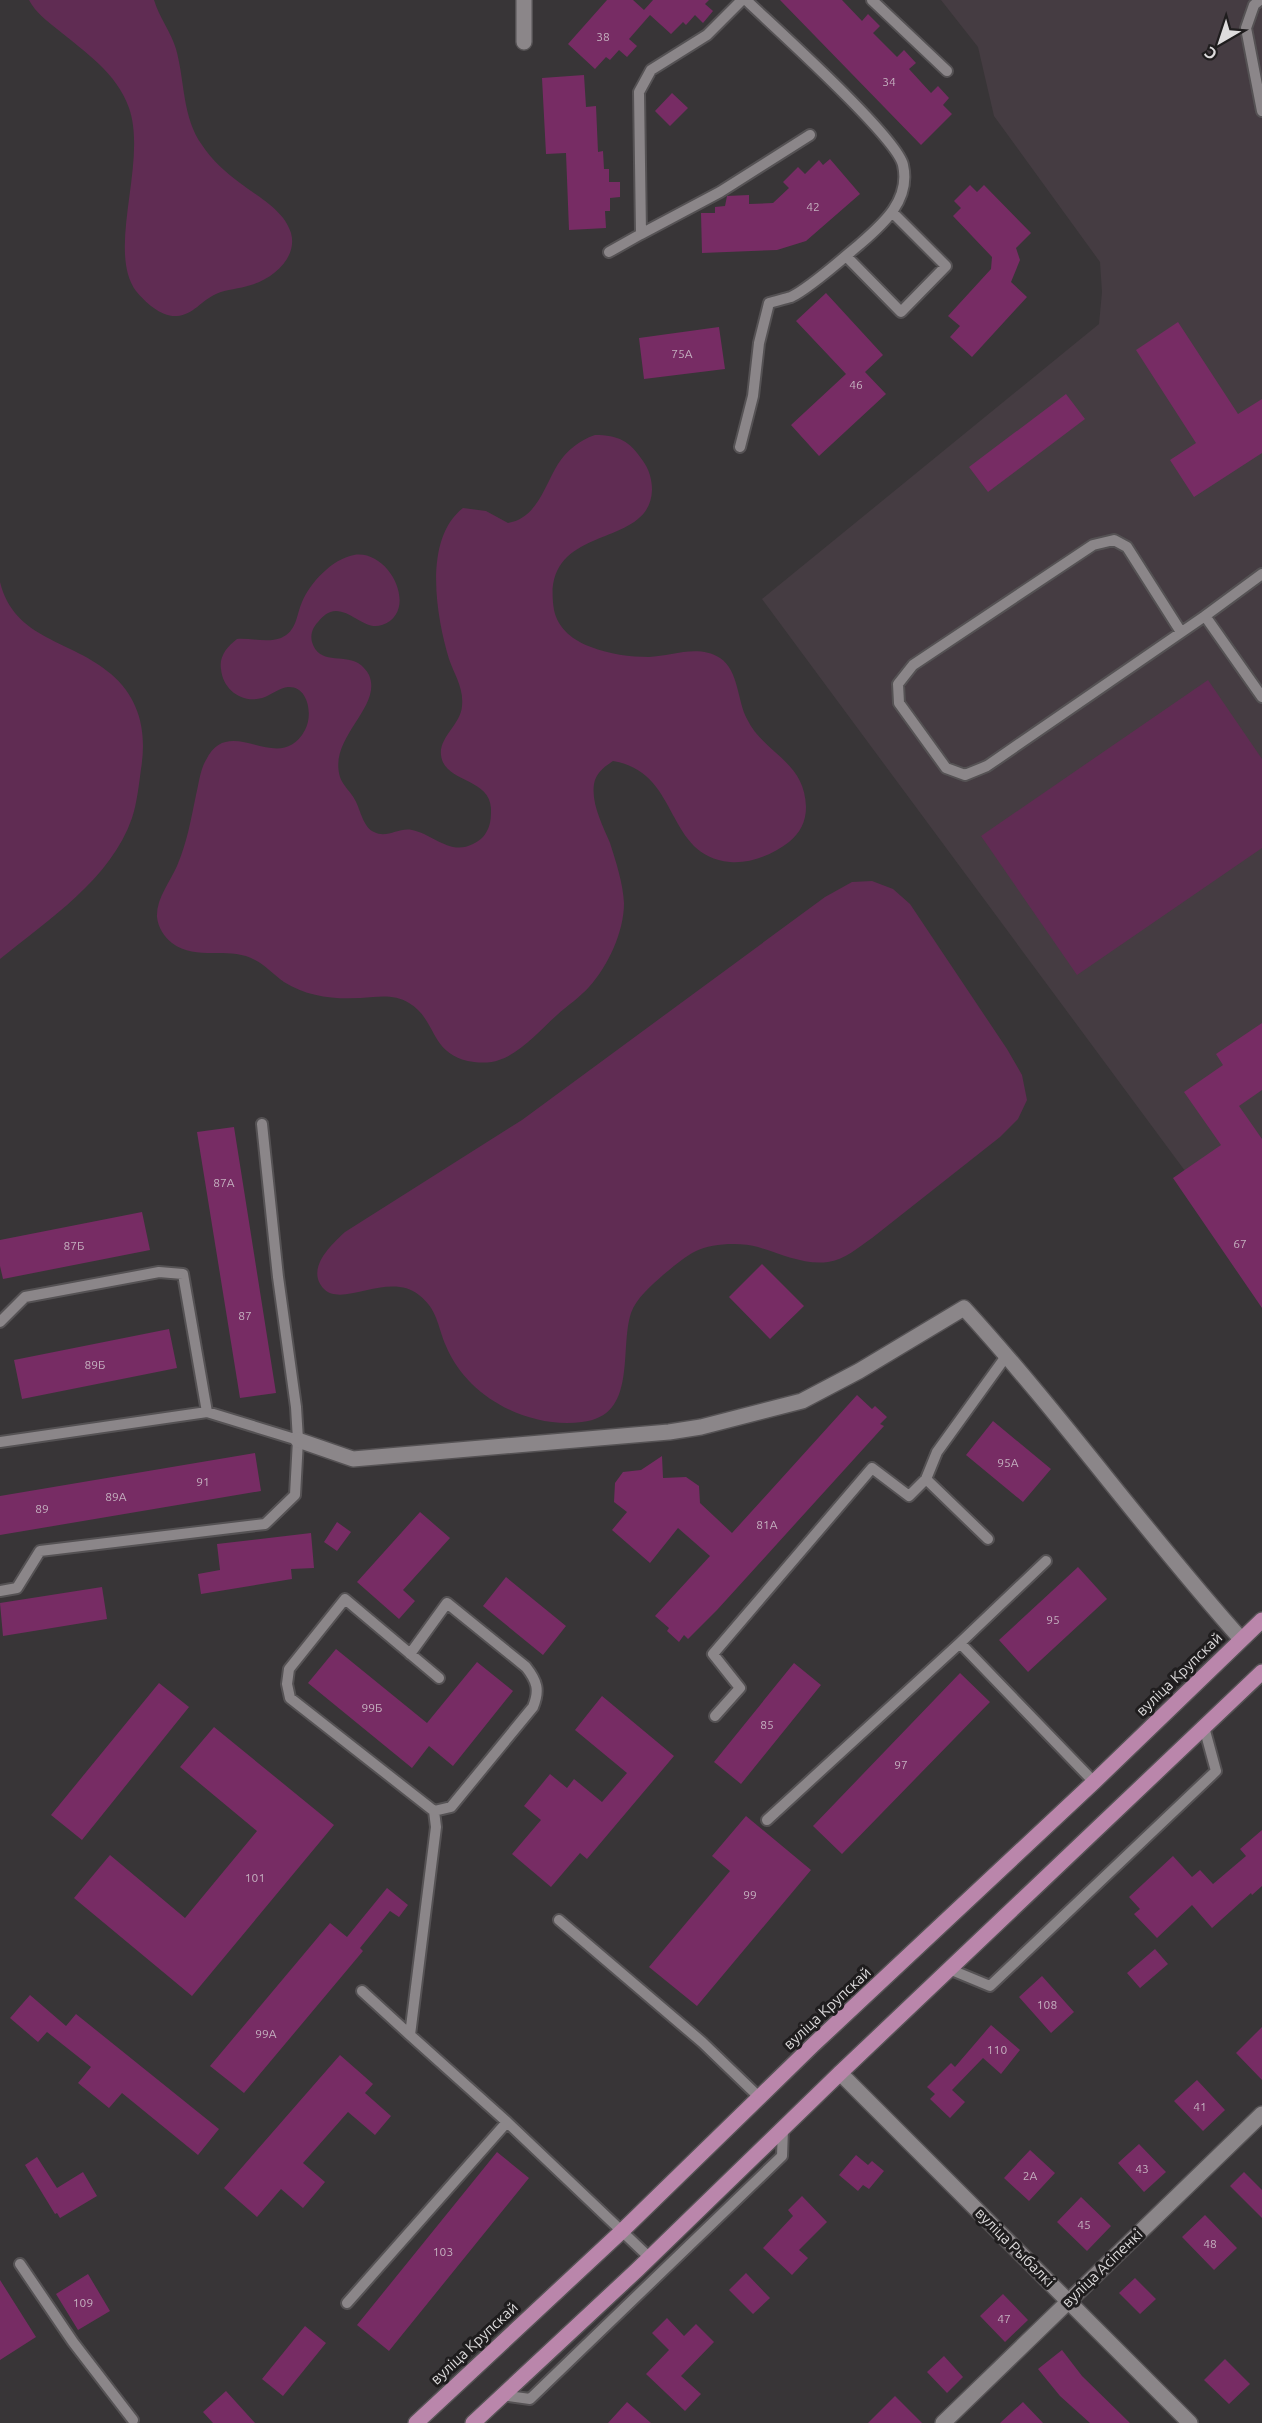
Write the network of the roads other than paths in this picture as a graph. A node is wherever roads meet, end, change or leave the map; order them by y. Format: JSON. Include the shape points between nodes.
{"nodes":[{"id":1,"x":524,"y":0,"type":"edge"},
{"id":2,"x":744,"y":0,"type":"edge"},
{"id":3,"x":872,"y":0,"type":"edge"},
{"id":4,"x":1260,"y":0,"type":"edge"},
{"id":5,"x":524,"y":42,"type":"dead end"},
{"id":6,"x":947,"y":71,"type":"dead end"},
{"id":7,"x":1262,"y":111,"type":"edge"},
{"id":8,"x":810,"y":135,"type":"dead end"},
{"id":9,"x":893,"y":213,"type":"junction"},
{"id":10,"x":640,"y":234,"type":"junction"},
{"id":11,"x":609,"y":252,"type":"dead end"},
{"id":12,"x":846,"y":256,"type":"junction"},
{"id":13,"x":740,"y":447,"type":"dead end"},
{"id":14,"x":1262,"y":574,"type":"edge"},
{"id":15,"x":1205,"y":616,"type":"junction"},
{"id":16,"x":1181,"y":632,"type":"junction"},
{"id":17,"x":1262,"y":698,"type":"edge"},
{"id":18,"x":262,"y":1124,"type":"dead end"},
{"id":19,"x":0,"y":1322,"type":"edge"},
{"id":20,"x":1007,"y":1355,"type":"junction"},
{"id":21,"x":207,"y":1412,"type":"junction"},
{"id":22,"x":298,"y":1440,"type":"junction"},
{"id":23,"x":0,"y":1442,"type":"edge"},
{"id":24,"x":926,"y":1479,"type":"junction"},
{"id":25,"x":988,"y":1539,"type":"dead end"},
{"id":26,"x":1046,"y":1561,"type":"dead end"},
{"id":27,"x":0,"y":1591,"type":"edge"},
{"id":28,"x":1262,"y":1620,"type":"edge"},
{"id":29,"x":1241,"y":1640,"type":"junction"},
{"id":30,"x":960,"y":1643,"type":"junction"},
{"id":31,"x":410,"y":1654,"type":"junction"},
{"id":32,"x":1262,"y":1672,"type":"edge"},
{"id":33,"x":439,"y":1678,"type":"dead end"},
{"id":34,"x":716,"y":1716,"type":"dead end"},
{"id":35,"x":1204,"y":1727,"type":"junction"},
{"id":36,"x":1094,"y":1782,"type":"junction"},
{"id":37,"x":434,"y":1811,"type":"junction"},
{"id":38,"x":767,"y":1820,"type":"dead end"},
{"id":39,"x":559,"y":1920,"type":"dead end"},
{"id":40,"x":950,"y":1969,"type":"junction"},
{"id":41,"x":362,"y":1990,"type":"dead end"},
{"id":42,"x":410,"y":2035,"type":"junction"},
{"id":43,"x":840,"y":2073,"type":"junction"},
{"id":44,"x":759,"y":2097,"type":"junction"},
{"id":45,"x":1262,"y":2114,"type":"edge"},
{"id":46,"x":507,"y":2122,"type":"junction"},
{"id":47,"x":783,"y":2129,"type":"junction"},
{"id":48,"x":622,"y":2231,"type":"junction"},
{"id":49,"x":650,"y":2258,"type":"junction"},
{"id":50,"x":20,"y":2264,"type":"dead end"},
{"id":51,"x":1068,"y":2301,"type":"junction"},
{"id":52,"x":347,"y":2303,"type":"dead end"},
{"id":53,"x":501,"y":2396,"type":"junction"},
{"id":54,"x":133,"y":2420,"type":"dead end"},
{"id":55,"x":416,"y":2423,"type":"edge"},
{"id":56,"x":473,"y":2423,"type":"edge"},
{"id":57,"x":944,"y":2423,"type":"edge"},
{"id":58,"x":1190,"y":2423,"type":"edge"}],
"edges":[{"from":1,"to":5,"type":"street"},
{"from":2,"to":9,"type":"lane","via":[[860,111],[903,163],[902,191]]},
{"from":2,"to":10,"type":"lane","via":[[707,34],[651,70],[639,92]]},
{"from":3,"to":6,"type":"lane"},
{"from":4,"to":7,"type":"lane","via":[[1254,5],[1246,28]]},
{"from":8,"to":10,"type":"lane","via":[[720,192]]},
{"from":9,"to":12,"type":"lane"},
{"from":9,"to":12,"type":"lane","via":[[946,266],[901,312]]},
{"from":10,"to":11,"type":"lane"},
{"from":12,"to":13,"type":"lane","via":[[792,296],[769,303]]},
{"from":14,"to":15,"type":"lane"},
{"from":15,"to":16,"type":"lane"},
{"from":15,"to":17,"type":"lane"},
{"from":16,"to":16,"type":"lane","via":[[987,766],[965,775],[946,768],[899,703],[898,684],[913,665],[1093,545],[1114,540],[1127,547]]},
{"from":18,"to":22,"type":"lane"},
{"from":19,"to":21,"type":"lane","via":[[25,1297],[159,1272],[183,1274]]},
{"from":20,"to":22,"type":"street","via":[[964,1308],[802,1401],[701,1427],[353,1459]]},
{"from":20,"to":24,"type":"lane","via":[[937,1452]]},
{"from":20,"to":29,"type":"street"},
{"from":21,"to":22,"type":"lane"},
{"from":21,"to":23,"type":"lane"},
{"from":22,"to":27,"type":"lane","via":[[295,1495],[265,1524],[40,1551],[17,1588]]},
{"from":24,"to":25,"type":"lane"},
{"from":24,"to":34,"type":"lane","via":[[909,1496],[872,1468],[713,1654],[740,1688]]},
{"from":26,"to":30,"type":"lane"},
{"from":28,"to":29,"type":"main road","name":"вуліца Крупскай"},
{"from":29,"to":36,"type":"main road","name":"вуліца Крупскай"},
{"from":30,"to":36,"type":"lane"},
{"from":30,"to":38,"type":"lane"},
{"from":31,"to":33,"type":"lane"},
{"from":31,"to":37,"type":"lane","via":[[447,1603],[526,1667],[536,1680],[538,1694],[533,1707],[452,1807]]},
{"from":31,"to":37,"type":"lane","via":[[345,1599],[288,1669],[287,1684],[290,1698]]},
{"from":32,"to":35,"type":"main road"},
{"from":35,"to":40,"type":"main road"},
{"from":35,"to":40,"type":"lane","via":[[1216,1771],[1015,1963],[990,1986]]},
{"from":36,"to":44,"type":"main road","name":"вуліца Крупскай"},
{"from":37,"to":42,"type":"lane","via":[[436,1827]]},
{"from":39,"to":44,"type":"lane","via":[[702,2042]]},
{"from":40,"to":43,"type":"main road"},
{"from":41,"to":42,"type":"lane"},
{"from":42,"to":46,"type":"lane"},
{"from":43,"to":47,"type":"main road"},
{"from":43,"to":51,"type":"street","name":"вуліца Рыбалкі"},
{"from":44,"to":48,"type":"main road","name":"вуліца Крупскай"},
{"from":45,"to":51,"type":"street","name":"вуліца Асіпенкі"},
{"from":46,"to":48,"type":"lane"},
{"from":46,"to":52,"type":"lane"},
{"from":47,"to":49,"type":"main road"},
{"from":47,"to":53,"type":"lane","via":[[782,2156],[530,2399]]},
{"from":48,"to":49,"type":"lane"},
{"from":48,"to":55,"type":"main road","name":"вуліца Крупскай"},
{"from":49,"to":53,"type":"main road"},
{"from":50,"to":54,"type":"lane"},
{"from":51,"to":57,"type":"street","name":"вуліца Асіпенкі"},
{"from":51,"to":58,"type":"street","name":"вуліца Рыбалкі"},
{"from":53,"to":56,"type":"main road"}]}
